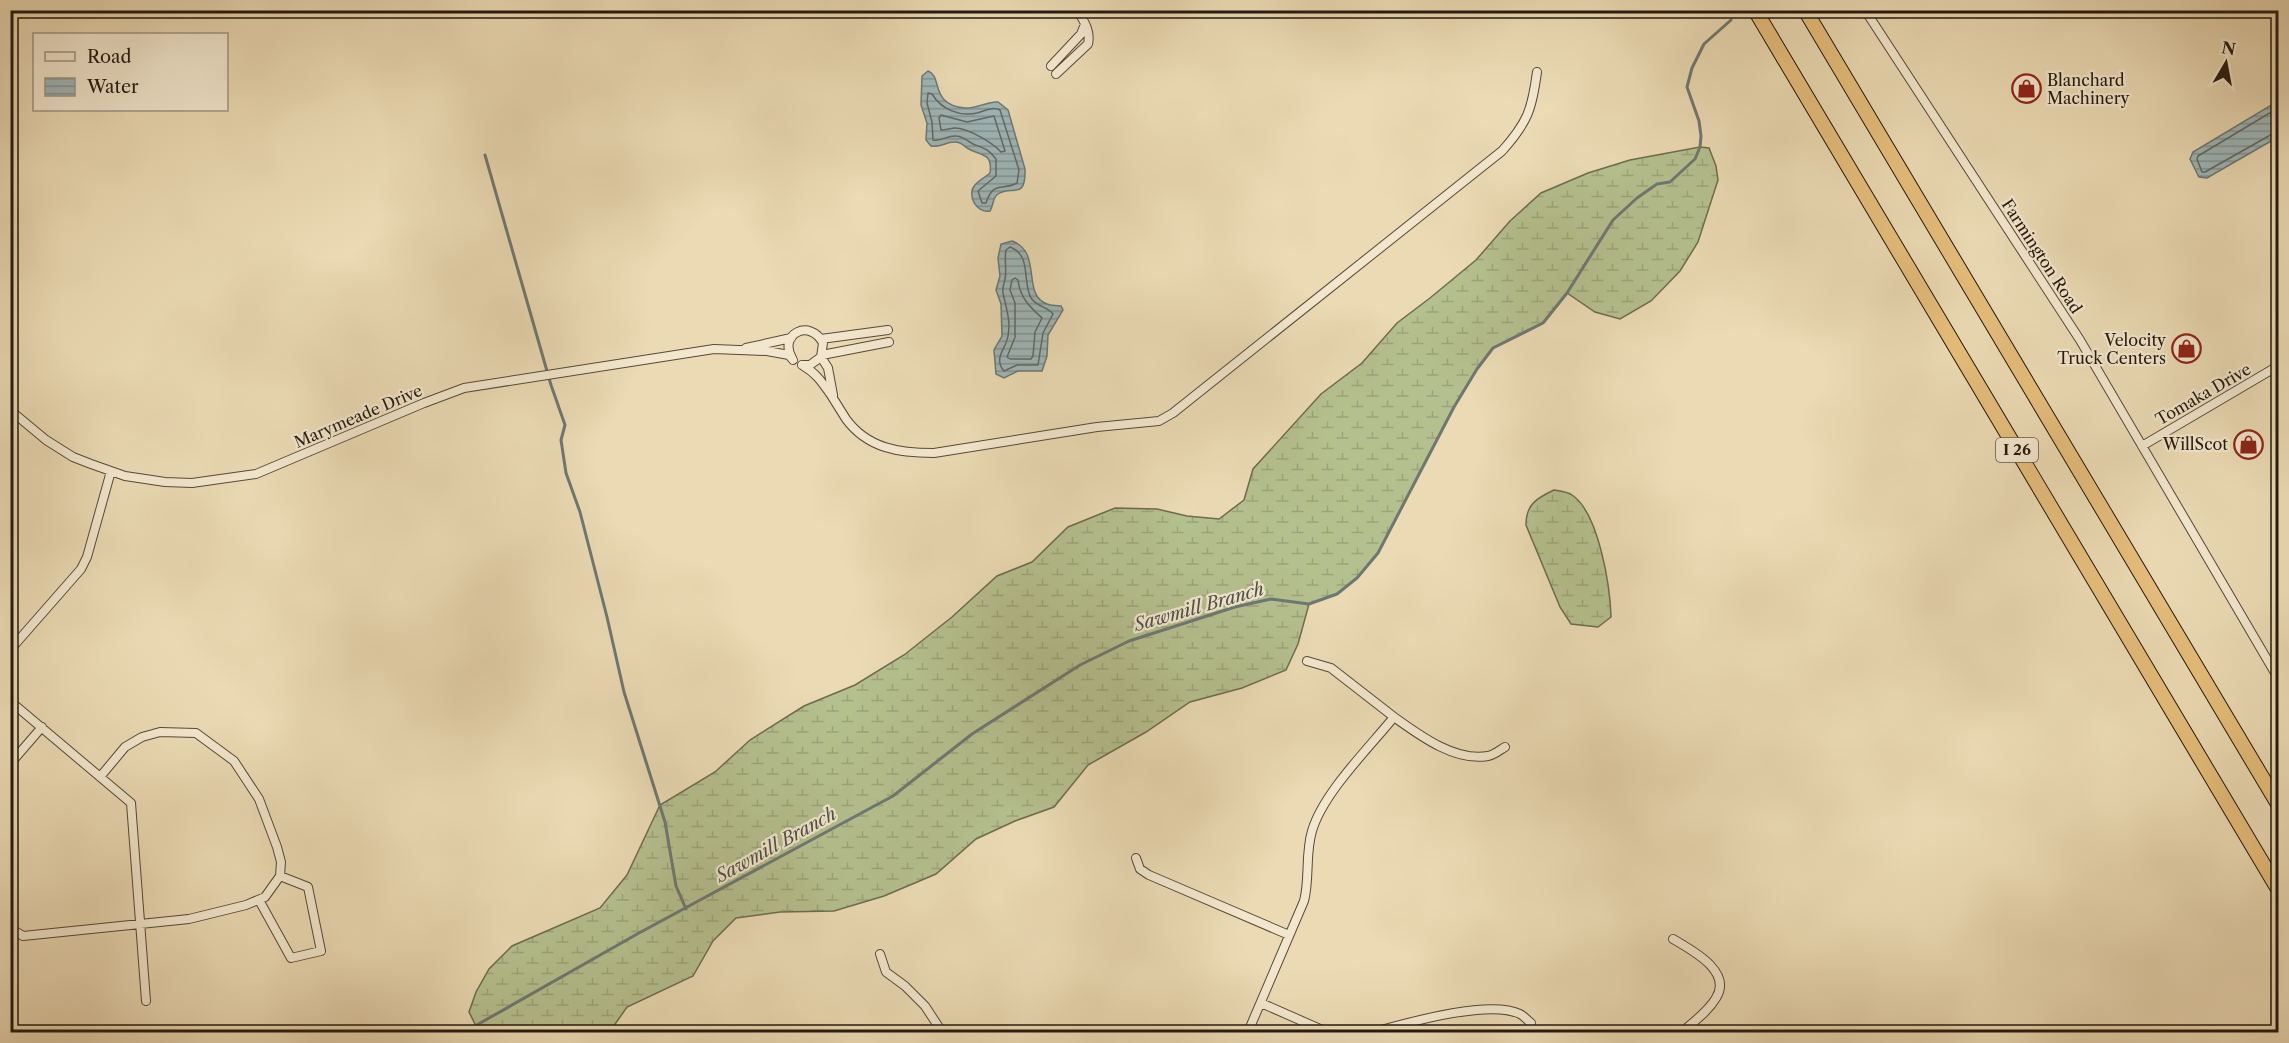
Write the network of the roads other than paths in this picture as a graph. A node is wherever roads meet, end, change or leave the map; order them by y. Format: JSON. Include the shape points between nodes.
{"nodes":[{"id":1,"x":1077,"y":10,"type":"edge"},
{"id":2,"x":1755,"y":10,"type":"edge"},
{"id":3,"x":1805,"y":10,"type":"edge"},
{"id":4,"x":1865,"y":10,"type":"edge"},
{"id":5,"x":1086,"y":23,"type":"junction"},
{"id":6,"x":1051,"y":66,"type":"dead end"},
{"id":7,"x":1537,"y":72,"type":"dead end"},
{"id":8,"x":1056,"y":74,"type":"dead end"},
{"id":9,"x":888,"y":330,"type":"dead end"},
{"id":10,"x":791,"y":338,"type":"junction"},
{"id":11,"x":821,"y":339,"type":"junction"},
{"id":12,"x":889,"y":342,"type":"dead end"},
{"id":13,"x":735,"y":350,"type":"junction"},
{"id":14,"x":822,"y":356,"type":"junction"},
{"id":15,"x":793,"y":360,"type":"junction"},
{"id":16,"x":802,"y":365,"type":"junction"},
{"id":17,"x":2278,"y":366,"type":"edge"},
{"id":18,"x":836,"y":403,"type":"junction"},
{"id":19,"x":10,"y":410,"type":"edge"},
{"id":20,"x":2142,"y":446,"type":"junction"},
{"id":21,"x":111,"y":471,"type":"junction"},
{"id":22,"x":10,"y":650,"type":"edge"},
{"id":23,"x":1307,"y":661,"type":"dead end"},
{"id":24,"x":2278,"y":678,"type":"edge"},
{"id":25,"x":10,"y":701,"type":"edge"},
{"id":26,"x":1394,"y":717,"type":"junction"},
{"id":27,"x":42,"y":727,"type":"junction"},
{"id":28,"x":1505,"y":747,"type":"dead end"},
{"id":29,"x":10,"y":765,"type":"edge"},
{"id":30,"x":100,"y":777,"type":"junction"},
{"id":31,"x":2278,"y":804,"type":"edge"},
{"id":32,"x":1136,"y":858,"type":"dead end"},
{"id":33,"x":280,"y":876,"type":"junction"},
{"id":34,"x":2278,"y":889,"type":"edge"},
{"id":35,"x":259,"y":900,"type":"junction"},
{"id":36,"x":140,"y":924,"type":"junction"},
{"id":37,"x":10,"y":928,"type":"edge"},
{"id":38,"x":1289,"y":935,"type":"junction"},
{"id":39,"x":1673,"y":939,"type":"dead end"},
{"id":40,"x":880,"y":954,"type":"dead end"},
{"id":41,"x":146,"y":1001,"type":"dead end"},
{"id":42,"x":1260,"y":1004,"type":"junction"},
{"id":43,"x":1531,"y":1023,"type":"dead end"},
{"id":44,"x":942,"y":1032,"type":"edge"},
{"id":45,"x":1248,"y":1032,"type":"edge"},
{"id":46,"x":1327,"y":1032,"type":"edge"},
{"id":47,"x":1374,"y":1032,"type":"edge"},
{"id":48,"x":1682,"y":1032,"type":"edge"}],
"edges":[{"from":1,"to":5,"type":"street"},
{"from":2,"to":34,"type":"highway","number":"I 26"},
{"from":3,"to":31,"type":"highway","number":"I 26"},
{"from":4,"to":20,"type":"street","name":"Farmington Road","via":[[2080,340]]},
{"from":5,"to":6,"type":"street","via":[[1081,34]]},
{"from":5,"to":8,"type":"street","via":[[1088,44]]},
{"from":7,"to":18,"type":"street","via":[[1527,117],[1502,151],[1173,414],[1159,420],[934,453],[911,453],[874,444],[847,420]]},
{"from":9,"to":11,"type":"street"},
{"from":10,"to":11,"type":"street","via":[[805,330]]},
{"from":10,"to":13,"type":"street","name":"Marymeade Drive"},
{"from":10,"to":15,"type":"street","via":[[788,350]]},
{"from":11,"to":14,"type":"street"},
{"from":12,"to":14,"type":"street"},
{"from":13,"to":15,"type":"street","name":"Marymeade Drive","via":[[767,351],[789,355]]},
{"from":13,"to":21,"type":"street","name":"Marymeade Drive","via":[[688,352],[464,388],[256,474],[226,480],[165,482]]},
{"from":14,"to":16,"type":"street","via":[[816,362]]},
{"from":14,"to":18,"type":"street"},
{"from":15,"to":16,"type":"street"},
{"from":16,"to":18,"type":"street","via":[[817,374]]},
{"from":17,"to":20,"type":"street","name":"Tomaka Drive"},
{"from":19,"to":21,"type":"street","name":"Marymeade Drive","via":[[73,457]]},
{"from":20,"to":24,"type":"street","name":"Farmington Road"},
{"from":21,"to":22,"type":"street","via":[[81,569]]},
{"from":23,"to":26,"type":"street","via":[[1331,668]]},
{"from":25,"to":27,"type":"street"},
{"from":26,"to":28,"type":"street","via":[[1431,742],[1456,752],[1489,756]]},
{"from":26,"to":38,"type":"street","via":[[1317,819],[1308,847],[1306,890]]},
{"from":27,"to":29,"type":"street"},
{"from":27,"to":30,"type":"street"},
{"from":30,"to":33,"type":"street","via":[[125,747],[142,737],[160,732],[196,733],[234,761],[259,799],[279,854]]},
{"from":30,"to":36,"type":"street","via":[[131,803]]},
{"from":32,"to":38,"type":"street","via":[[1140,869],[1149,874]]},
{"from":33,"to":35,"type":"street"},
{"from":33,"to":35,"type":"street","via":[[308,887],[321,951],[291,958]]},
{"from":35,"to":36,"type":"street","via":[[189,919]]},
{"from":36,"to":37,"type":"street","via":[[23,936]]},
{"from":36,"to":41,"type":"street"},
{"from":38,"to":42,"type":"street"},
{"from":39,"to":48,"type":"street","via":[[1712,966],[1719,987],[1718,997]]},
{"from":40,"to":44,"type":"street","via":[[886,972],[925,1006]]},
{"from":42,"to":45,"type":"street"},
{"from":42,"to":46,"type":"street"},
{"from":43,"to":47,"type":"street","via":[[1512,1011],[1481,1010]]}]}
